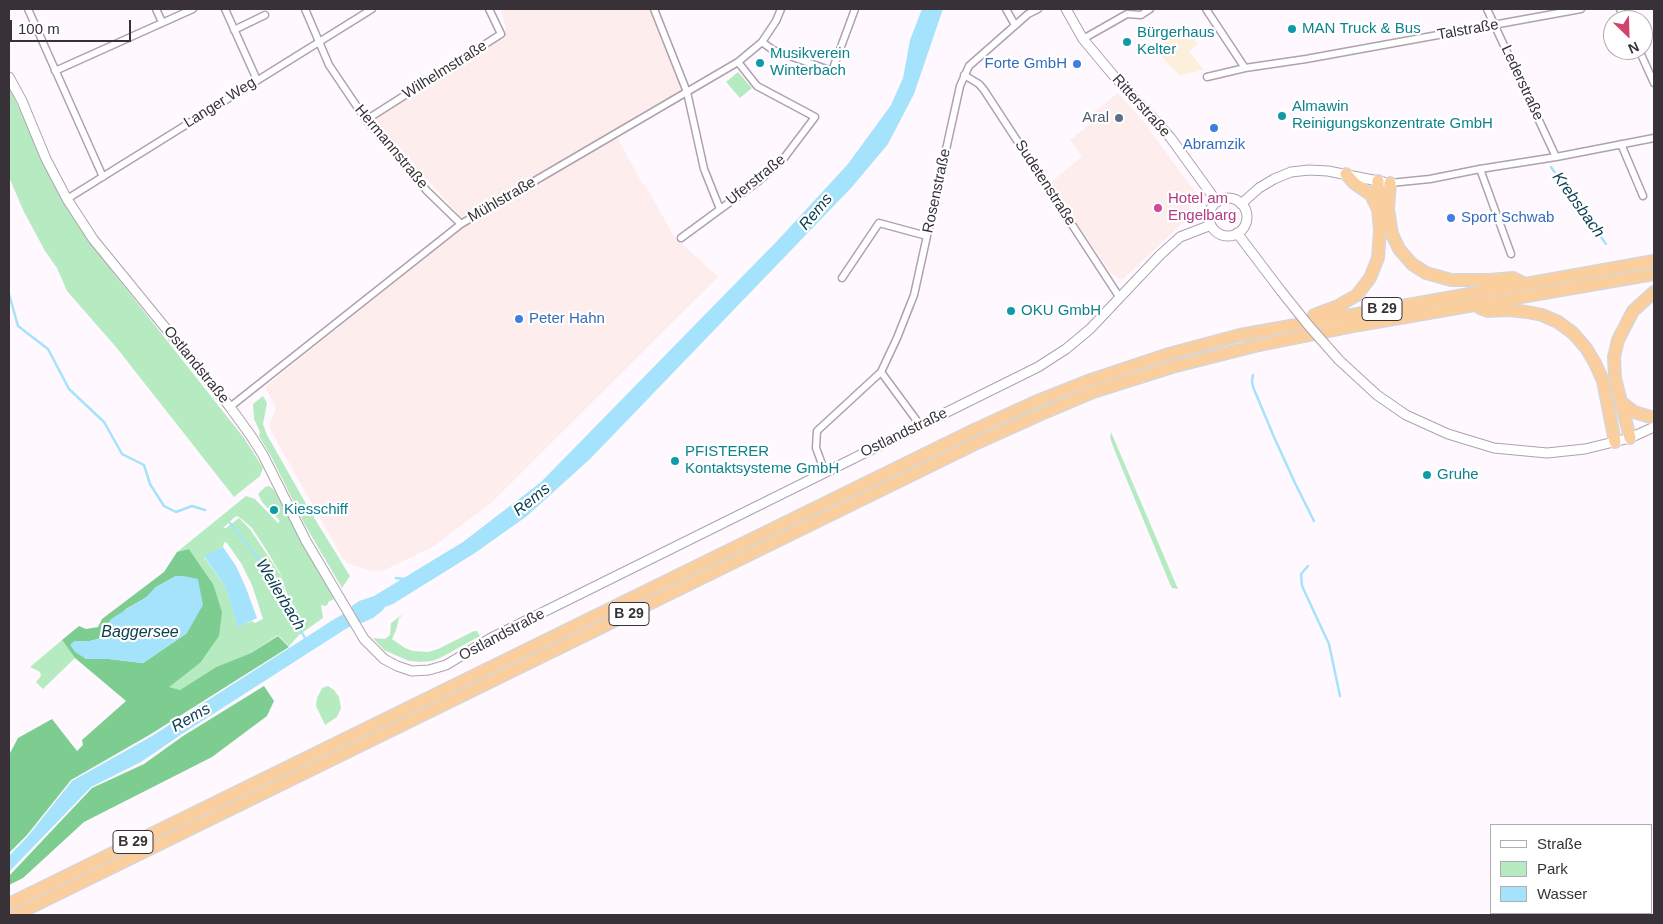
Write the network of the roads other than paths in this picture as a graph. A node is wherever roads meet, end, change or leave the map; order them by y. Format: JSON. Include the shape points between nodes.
{"nodes":[{"id":1,"x":28,"y":9,"type":"edge"},
{"id":2,"x":156,"y":9,"type":"edge"},
{"id":3,"x":193,"y":9,"type":"edge"},
{"id":4,"x":225,"y":9,"type":"edge"},
{"id":5,"x":304,"y":9,"type":"edge"},
{"id":6,"x":372,"y":9,"type":"edge"},
{"id":7,"x":490,"y":9,"type":"edge"},
{"id":8,"x":654,"y":9,"type":"edge"},
{"id":9,"x":781,"y":9,"type":"edge"},
{"id":10,"x":855,"y":9,"type":"edge"},
{"id":11,"x":1006,"y":9,"type":"edge"},
{"id":12,"x":1038,"y":9,"type":"edge"},
{"id":13,"x":1066,"y":9,"type":"edge"},
{"id":14,"x":1150,"y":9,"type":"edge"},
{"id":15,"x":1206,"y":9,"type":"edge"},
{"id":16,"x":1488,"y":9,"type":"edge"},
{"id":17,"x":1582,"y":9,"type":"edge"},
{"id":18,"x":1125,"y":11,"type":"edge"},
{"id":19,"x":265,"y":15,"type":"dead end"},
{"id":20,"x":162,"y":22,"type":"junction"},
{"id":21,"x":1015,"y":25,"type":"junction"},
{"id":22,"x":1496,"y":25,"type":"junction"},
{"id":23,"x":234,"y":30,"type":"junction"},
{"id":24,"x":1083,"y":39,"type":"junction"},
{"id":25,"x":320,"y":41,"type":"junction"},
{"id":26,"x":762,"y":42,"type":"junction"},
{"id":27,"x":1644,"y":60,"type":"edge"},
{"id":28,"x":738,"y":62,"type":"junction"},
{"id":29,"x":1245,"y":68,"type":"junction"},
{"id":30,"x":55,"y":70,"type":"junction"},
{"id":31,"x":964,"y":75,"type":"junction"},
{"id":32,"x":9,"y":77,"type":"edge"},
{"id":33,"x":1207,"y":77,"type":"dead end"},
{"id":34,"x":257,"y":80,"type":"junction"},
{"id":35,"x":1654,"y":83,"type":"edge"},
{"id":36,"x":687,"y":92,"type":"junction"},
{"id":37,"x":366,"y":120,"type":"junction"},
{"id":38,"x":1654,"y":138,"type":"edge"},
{"id":39,"x":1620,"y":144,"type":"junction"},
{"id":40,"x":1556,"y":157,"type":"junction"},
{"id":41,"x":1480,"y":169,"type":"junction"},
{"id":42,"x":1346,"y":174,"type":"junction"},
{"id":43,"x":103,"y":177,"type":"junction"},
{"id":44,"x":1384,"y":182,"type":"junction"},
{"id":45,"x":1643,"y":196,"type":"dead end"},
{"id":46,"x":68,"y":199,"type":"junction"},
{"id":47,"x":1217,"y":202,"type":"junction"},
{"id":48,"x":1242,"y":204,"type":"junction"},
{"id":49,"x":720,"y":209,"type":"junction"},
{"id":50,"x":1378,"y":209,"type":"junction"},
{"id":51,"x":461,"y":224,"type":"junction"},
{"id":52,"x":1211,"y":225,"type":"junction"},
{"id":53,"x":1238,"y":233,"type":"junction"},
{"id":54,"x":927,"y":236,"type":"junction"},
{"id":55,"x":681,"y":238,"type":"dead end"},
{"id":56,"x":1511,"y":254,"type":"dead end"},
{"id":57,"x":1654,"y":261,"type":"edge"},
{"id":58,"x":1654,"y":274,"type":"edge"},
{"id":59,"x":842,"y":278,"type":"dead end"},
{"id":60,"x":1525,"y":284,"type":"junction"},
{"id":61,"x":1654,"y":292,"type":"edge"},
{"id":62,"x":1120,"y":298,"type":"junction"},
{"id":63,"x":1474,"y":306,"type":"junction"},
{"id":64,"x":1240,"y":335,"type":"junction"},
{"id":65,"x":881,"y":372,"type":"junction"},
{"id":66,"x":1620,"y":401,"type":"junction"},
{"id":67,"x":230,"y":407,"type":"junction"},
{"id":68,"x":1654,"y":418,"type":"edge"},
{"id":69,"x":920,"y":425,"type":"junction"},
{"id":70,"x":1654,"y":427,"type":"edge"},
{"id":71,"x":1630,"y":438,"type":"junction"},
{"id":72,"x":1615,"y":442,"type":"junction"},
{"id":73,"x":825,"y":472,"type":"junction"},
{"id":74,"x":9,"y":904,"type":"edge"},
{"id":75,"x":15,"y":915,"type":"edge"}],
"edges":[{"from":1,"to":30,"type":"street"},
{"from":2,"to":20,"type":"street"},
{"from":3,"to":20,"type":"street"},
{"from":4,"to":23,"type":"street"},
{"from":5,"to":25,"type":"street","name":"Hermannstraße"},
{"from":6,"to":25,"type":"street","name":"Langer Weg"},
{"from":7,"to":37,"type":"street","name":"Wilhelmstraße","via":[[501,34]]},
{"from":8,"to":36,"type":"street"},
{"from":9,"to":26,"type":"street","name":"Mühlstraße"},
{"from":10,"to":26,"type":"street","via":[[832,71],[773,50]]},
{"from":11,"to":21,"type":"street"},
{"from":12,"to":21,"type":"street","name":"Rosenstraße"},
{"from":13,"to":24,"type":"street","name":"Ritterstraße"},
{"from":14,"to":18,"type":"street","via":[[1141,16]]},
{"from":15,"to":29,"type":"street"},
{"from":16,"to":22,"type":"street","name":"Lederstraße"},
{"from":17,"to":22,"type":"street","name":"Talstraße"},
{"from":18,"to":24,"type":"street"},
{"from":19,"to":23,"type":"street"},
{"from":20,"to":30,"type":"street"},
{"from":21,"to":31,"type":"street","name":"Rosenstraße","via":[[969,66]]},
{"from":22,"to":29,"type":"street","name":"Talstraße"},
{"from":22,"to":40,"type":"street","name":"Lederstraße"},
{"from":23,"to":34,"type":"street"},
{"from":24,"to":47,"type":"street","name":"Ritterstraße","via":[[1170,137]]},
{"from":25,"to":34,"type":"street","name":"Langer Weg"},
{"from":25,"to":37,"type":"street","name":"Hermannstraße","via":[[329,65]]},
{"from":26,"to":28,"type":"street","name":"Mühlstraße"},
{"from":27,"to":35,"type":"street"},
{"from":28,"to":36,"type":"street","name":"Mühlstraße"},
{"from":28,"to":49,"type":"street","name":"Uferstraße","via":[[757,86],[816,117],[784,158]]},
{"from":29,"to":33,"type":"street","name":"Talstraße"},
{"from":30,"to":43,"type":"street"},
{"from":31,"to":54,"type":"street","name":"Rosenstraße"},
{"from":31,"to":62,"type":"street","name":"Sudetenstraße","via":[[984,90]]},
{"from":32,"to":46,"type":"street","name":"Ostlandstraße"},
{"from":34,"to":43,"type":"street","name":"Langer Weg"},
{"from":36,"to":49,"type":"street","via":[[704,169]]},
{"from":36,"to":51,"type":"street","name":"Mühlstraße"},
{"from":37,"to":51,"type":"street","name":"Hermannstraße","via":[[427,191]]},
{"from":38,"to":39,"type":"street"},
{"from":39,"to":40,"type":"street"},
{"from":39,"to":45,"type":"street"},
{"from":40,"to":41,"type":"street"},
{"from":41,"to":44,"type":"street","via":[[1430,179]]},
{"from":41,"to":56,"type":"street"},
{"from":42,"to":44,"type":"street"},
{"from":42,"to":48,"type":"street","via":[[1309,170],[1291,172],[1259,188]]},
{"from":42,"to":50,"type":"highway","via":[[1371,195]]},
{"from":43,"to":46,"type":"street","name":"Langer Weg"},
{"from":44,"to":50,"type":"highway"},
{"from":44,"to":60,"type":"highway","via":[[1392,234],[1412,264],[1426,273],[1451,280],[1513,278]]},
{"from":46,"to":67,"type":"street","name":"Ostlandstraße","via":[[93,239]]},
{"from":47,"to":48,"type":"street","via":[[1227,198]]},
{"from":47,"to":52,"type":"street","via":[[1210,210]]},
{"from":48,"to":53,"type":"street","via":[[1247,219]]},
{"from":49,"to":55,"type":"street","name":"Uferstraße"},
{"from":50,"to":64,"type":"highway","via":[[1378,258],[1370,278],[1357,295],[1327,311],[1253,327]]},
{"from":51,"to":67,"type":"street","name":"Mühlstraße"},
{"from":52,"to":53,"type":"street","via":[[1222,235]]},
{"from":52,"to":62,"type":"street","name":"Ostlandstraße","via":[[1180,237]]},
{"from":53,"to":72,"type":"street","bridge":true,"via":[[1339,360],[1377,395],[1406,415],[1448,434],[1494,448],[1547,453],[1585,450]]},
{"from":54,"to":59,"type":"street","via":[[879,223]]},
{"from":54,"to":65,"type":"street","name":"Rosenstraße","via":[[914,295]]},
{"from":57,"to":60,"type":"highway","number":"B 29"},
{"from":58,"to":63,"type":"highway","number":"B 29"},
{"from":60,"to":64,"type":"highway","number":"B 29"},
{"from":61,"to":66,"type":"highway","via":[[1632,311],[1618,340],[1614,357]]},
{"from":62,"to":69,"type":"street","name":"Ostlandstraße","via":[[1090,329],[1051,359]]},
{"from":63,"to":72,"type":"highway","via":[[1488,311],[1509,310],[1542,315],[1572,333],[1595,363]]},
{"from":63,"to":75,"type":"highway","number":"B 29","via":[[1350,327],[1211,356],[1117,384],[1042,414]]},
{"from":64,"to":74,"type":"highway","number":"B 29","via":[[1088,381],[985,425]]},
{"from":65,"to":69,"type":"street"},
{"from":65,"to":73,"type":"street","name":"Rosenstraße","via":[[817,431],[816,448]]},
{"from":66,"to":68,"type":"highway","via":[[1634,412]]},
{"from":66,"to":71,"type":"highway"},
{"from":67,"to":73,"type":"street","name":"Ostlandstraße","via":[[263,455],[306,541],[364,639],[378,654],[412,671],[438,668],[453,661],[491,638]]},
{"from":69,"to":73,"type":"street","name":"Ostlandstraße"},
{"from":70,"to":71,"type":"street"},
{"from":71,"to":72,"type":"street"}]}
